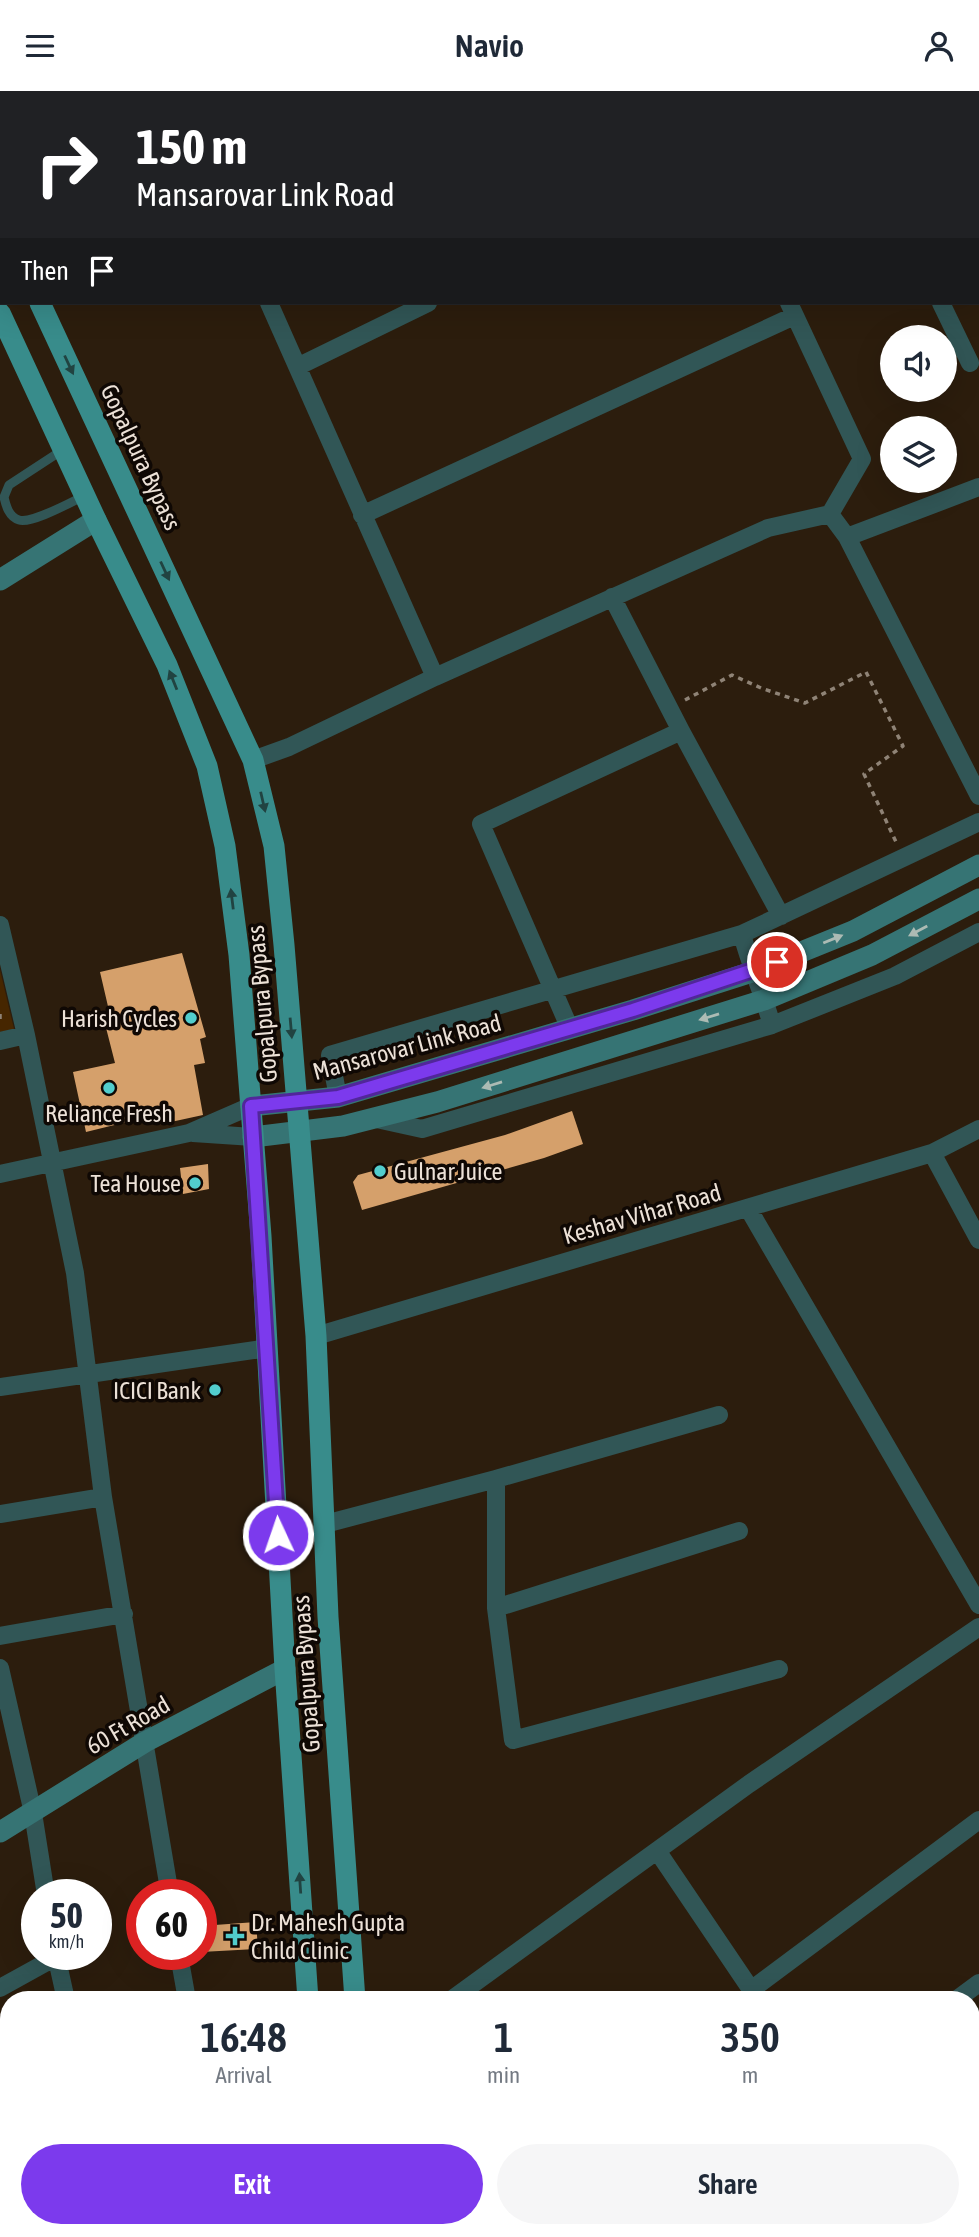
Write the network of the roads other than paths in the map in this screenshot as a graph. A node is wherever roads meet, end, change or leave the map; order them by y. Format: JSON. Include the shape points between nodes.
{"nodes":[{"id":1,"x":41,"y":305,"type":"edge"},
{"id":2,"x":271,"y":305,"type":"edge"},
{"id":3,"x":424,"y":305,"type":"edge"},
{"id":4,"x":942,"y":305,"type":"edge"},
{"id":5,"x":791,"y":309,"type":"edge"},
{"id":6,"x":0,"y":313,"type":"edge"},
{"id":7,"x":970,"y":363,"type":"dead end"},
{"id":8,"x":299,"y":366,"type":"junction"},
{"id":9,"x":64,"y":449,"type":"junction"},
{"id":10,"x":979,"y":487,"type":"edge"},
{"id":11,"x":86,"y":496,"type":"junction"},
{"id":12,"x":830,"y":514,"type":"junction"},
{"id":13,"x":362,"y":515,"type":"junction"},
{"id":14,"x":96,"y":520,"type":"junction"},
{"id":15,"x":847,"y":537,"type":"junction"},
{"id":16,"x":0,"y":580,"type":"edge"},
{"id":17,"x":612,"y":597,"type":"junction"},
{"id":18,"x":435,"y":677,"type":"junction"},
{"id":19,"x":681,"y":731,"type":"junction"},
{"id":20,"x":253,"y":760,"type":"junction"},
{"id":21,"x":979,"y":796,"type":"edge"},
{"id":22,"x":979,"y":822,"type":"edge"},
{"id":23,"x":979,"y":865,"type":"edge"},
{"id":24,"x":979,"y":899,"type":"edge"},
{"id":25,"x":781,"y":916,"type":"junction"},
{"id":26,"x":0,"y":925,"type":"edge"},
{"id":27,"x":979,"y":932,"type":"edge"},
{"id":28,"x":742,"y":934,"type":"junction"},
{"id":29,"x":752,"y":972,"type":"junction"},
{"id":30,"x":554,"y":988,"type":"junction"},
{"id":31,"x":764,"y":1000,"type":"junction"},
{"id":32,"x":772,"y":1025,"type":"junction"},
{"id":33,"x":570,"y":1029,"type":"junction"},
{"id":34,"x":26,"y":1035,"type":"junction"},
{"id":35,"x":0,"y":1041,"type":"edge"},
{"id":36,"x":338,"y":1097,"type":"junction"},
{"id":37,"x":297,"y":1102,"type":"junction"},
{"id":38,"x":251,"y":1106,"type":"junction"},
{"id":39,"x":372,"y":1118,"type":"junction"},
{"id":40,"x":979,"y":1129,"type":"edge"},
{"id":41,"x":299,"y":1131,"type":"junction"},
{"id":42,"x":189,"y":1133,"type":"junction"},
{"id":43,"x":253,"y":1137,"type":"junction"},
{"id":44,"x":932,"y":1153,"type":"junction"},
{"id":45,"x":52,"y":1162,"type":"junction"},
{"id":46,"x":0,"y":1174,"type":"edge"},
{"id":47,"x":748,"y":1208,"type":"junction"},
{"id":48,"x":979,"y":1240,"type":"edge"},
{"id":49,"x":316,"y":1336,"type":"junction"},
{"id":50,"x":268,"y":1348,"type":"junction"},
{"id":51,"x":87,"y":1373,"type":"junction"},
{"id":52,"x":0,"y":1387,"type":"edge"},
{"id":53,"x":719,"y":1415,"type":"dead end"},
{"id":54,"x":496,"y":1479,"type":"junction"},
{"id":55,"x":103,"y":1497,"type":"junction"},
{"id":56,"x":0,"y":1514,"type":"edge"},
{"id":57,"x":325,"y":1524,"type":"junction"},
{"id":58,"x":738,"y":1531,"type":"dead end"},
{"id":59,"x":979,"y":1605,"type":"edge"},
{"id":60,"x":496,"y":1608,"type":"junction"},
{"id":61,"x":124,"y":1614,"type":"junction"},
{"id":62,"x":979,"y":1627,"type":"edge"},
{"id":63,"x":0,"y":1636,"type":"edge"},
{"id":64,"x":0,"y":1668,"type":"edge"},
{"id":65,"x":285,"y":1669,"type":"junction"},
{"id":66,"x":779,"y":1669,"type":"dead end"},
{"id":67,"x":145,"y":1742,"type":"junction"},
{"id":68,"x":33,"y":1813,"type":"junction"},
{"id":69,"x":979,"y":1820,"type":"edge"},
{"id":70,"x":0,"y":1832,"type":"edge"},
{"id":71,"x":658,"y":1852,"type":"junction"},
{"id":72,"x":43,"y":1879,"type":"edge"},
{"id":73,"x":167,"y":1879,"type":"edge"},
{"id":74,"x":32,"y":1970,"type":"edge"},
{"id":75,"x":59,"y":1970,"type":"edge"},
{"id":76,"x":182,"y":1970,"type":"edge"},
{"id":77,"x":0,"y":1988,"type":"edge"},
{"id":78,"x":64,"y":1991,"type":"edge"},
{"id":79,"x":186,"y":1991,"type":"edge"},
{"id":80,"x":308,"y":1991,"type":"edge"},
{"id":81,"x":354,"y":1991,"type":"edge"},
{"id":82,"x":464,"y":1991,"type":"edge"},
{"id":83,"x":752,"y":1991,"type":"edge"},
{"id":84,"x":760,"y":1991,"type":"edge"}],
"edges":[{"from":1,"to":20,"type":"main road","name":"Gopalpura Bypass","one_way":true},
{"from":2,"to":8,"type":"street"},
{"from":3,"to":8,"type":"street"},
{"from":4,"to":7,"type":"street"},
{"from":5,"to":12,"type":"street","via":[[862,459]]},
{"from":5,"to":13,"type":"street"},
{"from":6,"to":9,"type":"main road","name":"Gopalpura Bypass"},
{"from":8,"to":13,"type":"street"},
{"from":9,"to":11,"type":"main road","name":"Gopalpura Bypass"},
{"from":9,"to":11,"type":"lane","via":[[9,485],[6,507],[13,517],[25,520]]},
{"from":10,"to":15,"type":"street"},
{"from":11,"to":14,"type":"main road","name":"Gopalpura Bypass"},
{"from":12,"to":15,"type":"street"},
{"from":12,"to":17,"type":"street","via":[[768,528]]},
{"from":13,"to":18,"type":"street"},
{"from":14,"to":16,"type":"street"},
{"from":38,"to":14,"type":"main road","name":"Gopalpura Bypass","one_way":true,"via":[[225,846],[207,766],[167,665]]},
{"from":15,"to":21,"type":"street"},
{"from":17,"to":18,"type":"street"},
{"from":17,"to":19,"type":"street"},
{"from":18,"to":20,"type":"street"},
{"from":19,"to":25,"type":"street"},
{"from":19,"to":30,"type":"street","via":[[481,824]]},
{"from":20,"to":37,"type":"main road","name":"Gopalpura Bypass","one_way":true,"via":[[274,846]]},
{"from":22,"to":25,"type":"street"},
{"from":29,"to":23,"type":"street","name":"Mansarovar Link Road","one_way":true,"via":[[853,931]]},
{"from":24,"to":31,"type":"street","one_way":true,"via":[[872,955]]},
{"from":25,"to":28,"type":"street"},
{"from":26,"to":34,"type":"street"},
{"from":27,"to":32,"type":"street","via":[[895,976]]},
{"from":28,"to":29,"type":"street"},
{"from":28,"to":30,"type":"street"},
{"from":29,"to":31,"type":"street"},
{"from":29,"to":33,"type":"street","name":"Mansarovar Link Road"},
{"from":30,"to":33,"type":"street"},
{"from":30,"to":36,"type":"street","via":[[330,1055]]},
{"from":31,"to":32,"type":"street"},
{"from":31,"to":39,"type":"street","one_way":true},
{"from":32,"to":39,"type":"street","via":[[422,1129]]},
{"from":33,"to":36,"type":"street","name":"Mansarovar Link Road"},
{"from":34,"to":35,"type":"street"},
{"from":34,"to":45,"type":"street"},
{"from":36,"to":37,"type":"street","name":"Mansarovar Link Road"},
{"from":37,"to":38,"type":"street","name":"Mansarovar Link Road"},
{"from":37,"to":41,"type":"main road","name":"Gopalpura Bypass"},
{"from":38,"to":42,"type":"street","name":"Mansarovar Link Road"},
{"from":38,"to":43,"type":"main road","name":"Gopalpura Bypass"},
{"from":39,"to":41,"type":"street"},
{"from":40,"to":44,"type":"street","name":"Keshav Vihar Road"},
{"from":41,"to":43,"type":"street"},
{"from":41,"to":49,"type":"main road","name":"Gopalpura Bypass"},
{"from":42,"to":43,"type":"street"},
{"from":42,"to":45,"type":"street"},
{"from":43,"to":50,"type":"main road","name":"Gopalpura Bypass"},
{"from":44,"to":47,"type":"street","name":"Keshav Vihar Road"},
{"from":44,"to":48,"type":"street"},
{"from":45,"to":46,"type":"street"},
{"from":45,"to":51,"type":"street","via":[[75,1273]]},
{"from":47,"to":49,"type":"street","name":"Keshav Vihar Road"},
{"from":47,"to":59,"type":"street"},
{"from":49,"to":57,"type":"main road","name":"Gopalpura Bypass"},
{"from":50,"to":51,"type":"street"},
{"from":50,"to":65,"type":"main road","name":"Gopalpura Bypass"},
{"from":51,"to":52,"type":"street"},
{"from":51,"to":55,"type":"street"},
{"from":53,"to":54,"type":"street"},
{"from":54,"to":57,"type":"street"},
{"from":54,"to":60,"type":"street"},
{"from":55,"to":56,"type":"street"},
{"from":55,"to":61,"type":"street"},
{"from":57,"to":81,"type":"main road","name":"Gopalpura Bypass"},
{"from":58,"to":60,"type":"street"},
{"from":60,"to":66,"type":"street","via":[[513,1740]]},
{"from":61,"to":63,"type":"street"},
{"from":61,"to":67,"type":"street"},
{"from":62,"to":71,"type":"street"},
{"from":64,"to":68,"type":"street"},
{"from":65,"to":67,"type":"street","name":"60 Ft Road"},
{"from":80,"to":65,"type":"main road","name":"Gopalpura Bypass","one_way":true},
{"from":67,"to":68,"type":"street","name":"60 Ft Road"},
{"from":67,"to":73,"type":"street"},
{"from":68,"to":70,"type":"street","name":"60 Ft Road"},
{"from":68,"to":72,"type":"street"},
{"from":69,"to":84,"type":"street"},
{"from":71,"to":82,"type":"street"},
{"from":71,"to":83,"type":"street"},
{"from":74,"to":77,"type":"street"},
{"from":75,"to":78,"type":"street"},
{"from":76,"to":79,"type":"street"}]}
